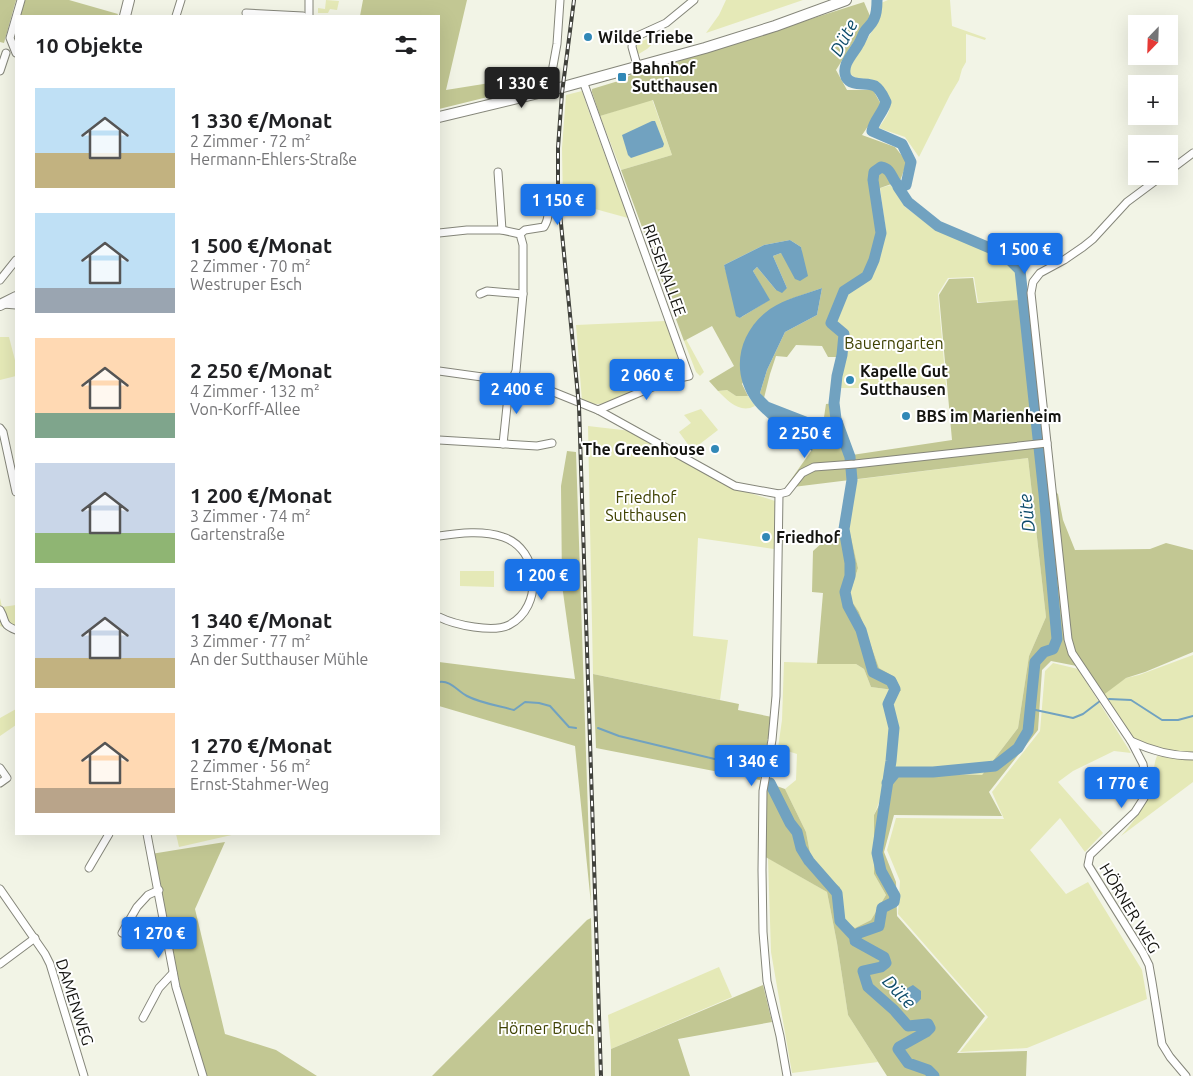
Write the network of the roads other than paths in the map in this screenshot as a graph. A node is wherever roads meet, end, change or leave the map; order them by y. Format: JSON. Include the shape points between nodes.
{"nodes":[{"id":1,"x":21,"y":0,"type":"edge"},
{"id":2,"x":129,"y":0,"type":"edge"},
{"id":3,"x":181,"y":0,"type":"edge"},
{"id":4,"x":309,"y":0,"type":"edge"},
{"id":5,"x":560,"y":0,"type":"edge"},
{"id":6,"x":694,"y":0,"type":"edge"},
{"id":7,"x":846,"y":0,"type":"edge"},
{"id":8,"x":246,"y":13,"type":"dead end"},
{"id":9,"x":17,"y":15,"type":"edge"},
{"id":10,"x":125,"y":15,"type":"edge"},
{"id":11,"x":176,"y":15,"type":"edge"},
{"id":12,"x":284,"y":15,"type":"edge"},
{"id":13,"x":308,"y":15,"type":"edge"},
{"id":14,"x":15,"y":21,"type":"edge"},
{"id":15,"x":15,"y":50,"type":"edge"},
{"id":16,"x":3,"y":52,"type":"edge"},
{"id":17,"x":637,"y":65,"type":"junction"},
{"id":18,"x":0,"y":71,"type":"edge"},
{"id":19,"x":583,"y":81,"type":"junction"},
{"id":20,"x":552,"y":89,"type":"junction"},
{"id":21,"x":440,"y":117,"type":"edge"},
{"id":22,"x":1193,"y":153,"type":"edge"},
{"id":23,"x":1178,"y":164,"type":"edge"},
{"id":24,"x":498,"y":172,"type":"dead end"},
{"id":25,"x":1150,"y":185,"type":"edge"},
{"id":26,"x":544,"y":194,"type":"dead end"},
{"id":27,"x":502,"y":230,"type":"junction"},
{"id":28,"x":440,"y":233,"type":"edge"},
{"id":29,"x":520,"y":234,"type":"junction"},
{"id":30,"x":15,"y":261,"type":"edge"},
{"id":31,"x":0,"y":280,"type":"edge"},
{"id":32,"x":480,"y":294,"type":"dead end"},
{"id":33,"x":523,"y":294,"type":"junction"},
{"id":34,"x":15,"y":298,"type":"edge"},
{"id":35,"x":1,"y":305,"type":"edge"},
{"id":36,"x":15,"y":305,"type":"edge"},
{"id":37,"x":440,"y":371,"type":"edge"},
{"id":38,"x":511,"y":381,"type":"junction"},
{"id":39,"x":598,"y":410,"type":"junction"},
{"id":40,"x":0,"y":428,"type":"edge"},
{"id":41,"x":440,"y":440,"type":"edge"},
{"id":42,"x":552,"y":443,"type":"dead end"},
{"id":43,"x":503,"y":444,"type":"junction"},
{"id":44,"x":1041,"y":444,"type":"junction"},
{"id":45,"x":15,"y":487,"type":"edge"},
{"id":46,"x":779,"y":494,"type":"junction"},
{"id":47,"x":440,"y":536,"type":"edge"},
{"id":48,"x":0,"y":610,"type":"edge"},
{"id":49,"x":440,"y":617,"type":"edge"},
{"id":50,"x":15,"y":630,"type":"edge"},
{"id":51,"x":1131,"y":741,"type":"junction"},
{"id":52,"x":1193,"y":756,"type":"edge"},
{"id":53,"x":0,"y":768,"type":"edge"},
{"id":54,"x":0,"y":783,"type":"edge"},
{"id":55,"x":108,"y":835,"type":"edge"},
{"id":56,"x":147,"y":835,"type":"edge"},
{"id":57,"x":89,"y":868,"type":"dead end"},
{"id":58,"x":0,"y":889,"type":"edge"},
{"id":59,"x":159,"y":890,"type":"junction"},
{"id":60,"x":122,"y":933,"type":"dead end"},
{"id":61,"x":34,"y":938,"type":"junction"},
{"id":62,"x":0,"y":964,"type":"edge"},
{"id":63,"x":173,"y":973,"type":"junction"},
{"id":64,"x":143,"y":1018,"type":"dead end"},
{"id":65,"x":84,"y":1076,"type":"edge"},
{"id":66,"x":202,"y":1076,"type":"edge"},
{"id":67,"x":787,"y":1076,"type":"edge"},
{"id":68,"x":1186,"y":1076,"type":"edge"}],
"edges":[{"from":1,"to":9,"type":"street"},
{"from":2,"to":10,"type":"street"},
{"from":3,"to":11,"type":"street"},
{"from":4,"to":13,"type":"street"},
{"from":5,"to":20,"type":"street","via":[[550,83]]},
{"from":6,"to":17,"type":"street","via":[[666,23],[636,35],[632,47]]},
{"from":7,"to":17,"type":"street","via":[[740,37]]},
{"from":8,"to":12,"type":"street"},
{"from":14,"to":15,"type":"street","via":[[10,38]]},
{"from":16,"to":18,"type":"street"},
{"from":17,"to":19,"type":"street"},
{"from":19,"to":20,"type":"street"},
{"from":19,"to":39,"type":"street","name":"RIESENALLEE","via":[[689,376],[669,380]]},
{"from":20,"to":21,"type":"street"},
{"from":22,"to":23,"type":"street"},
{"from":24,"to":27,"type":"street"},
{"from":25,"to":44,"type":"street","via":[[1127,202],[1093,239],[1045,269],[1033,282],[1031,293]]},
{"from":26,"to":29,"type":"street","via":[[548,202],[548,220],[544,227]]},
{"from":27,"to":28,"type":"street"},
{"from":27,"to":29,"type":"street"},
{"from":29,"to":33,"type":"street"},
{"from":30,"to":31,"type":"street"},
{"from":32,"to":33,"type":"street","via":[[488,291]]},
{"from":33,"to":38,"type":"street","via":[[516,370]]},
{"from":34,"to":35,"type":"street"},
{"from":35,"to":36,"type":"street"},
{"from":37,"to":38,"type":"street"},
{"from":38,"to":39,"type":"street","via":[[539,386]]},
{"from":38,"to":43,"type":"street"},
{"from":39,"to":46,"type":"street","via":[[725,482]]},
{"from":40,"to":45,"type":"street"},
{"from":41,"to":43,"type":"street"},
{"from":42,"to":43,"type":"street","via":[[537,446]]},
{"from":44,"to":46,"type":"street","via":[[822,466],[802,473],[787,492]]},
{"from":44,"to":51,"type":"street","via":[[1072,653]]},
{"from":46,"to":67,"type":"street","via":[[776,696],[763,791],[762,870],[767,981]]},
{"from":47,"to":49,"type":"street","via":[[493,534],[515,543],[530,562],[534,590],[525,612],[508,626],[476,627]]},
{"from":48,"to":50,"type":"street","via":[[6,626]]},
{"from":51,"to":52,"type":"street","via":[[1151,751]]},
{"from":51,"to":68,"type":"street","name":"HÖRNER WEG","via":[[1143,764],[1144,798],[1135,812],[1090,855],[1088,865],[1143,953],[1152,982],[1162,1044]]},
{"from":53,"to":54,"type":"street","via":[[7,778]]},
{"from":55,"to":57,"type":"street"},
{"from":56,"to":59,"type":"street"},
{"from":58,"to":61,"type":"street","name":"DAMENWEG"},
{"from":59,"to":60,"type":"street","via":[[148,895],[137,907]]},
{"from":59,"to":63,"type":"street"},
{"from":61,"to":62,"type":"street"},
{"from":61,"to":65,"type":"street","name":"DAMENWEG","via":[[50,964]]},
{"from":63,"to":64,"type":"street","via":[[159,988]]},
{"from":63,"to":66,"type":"street"}]}
